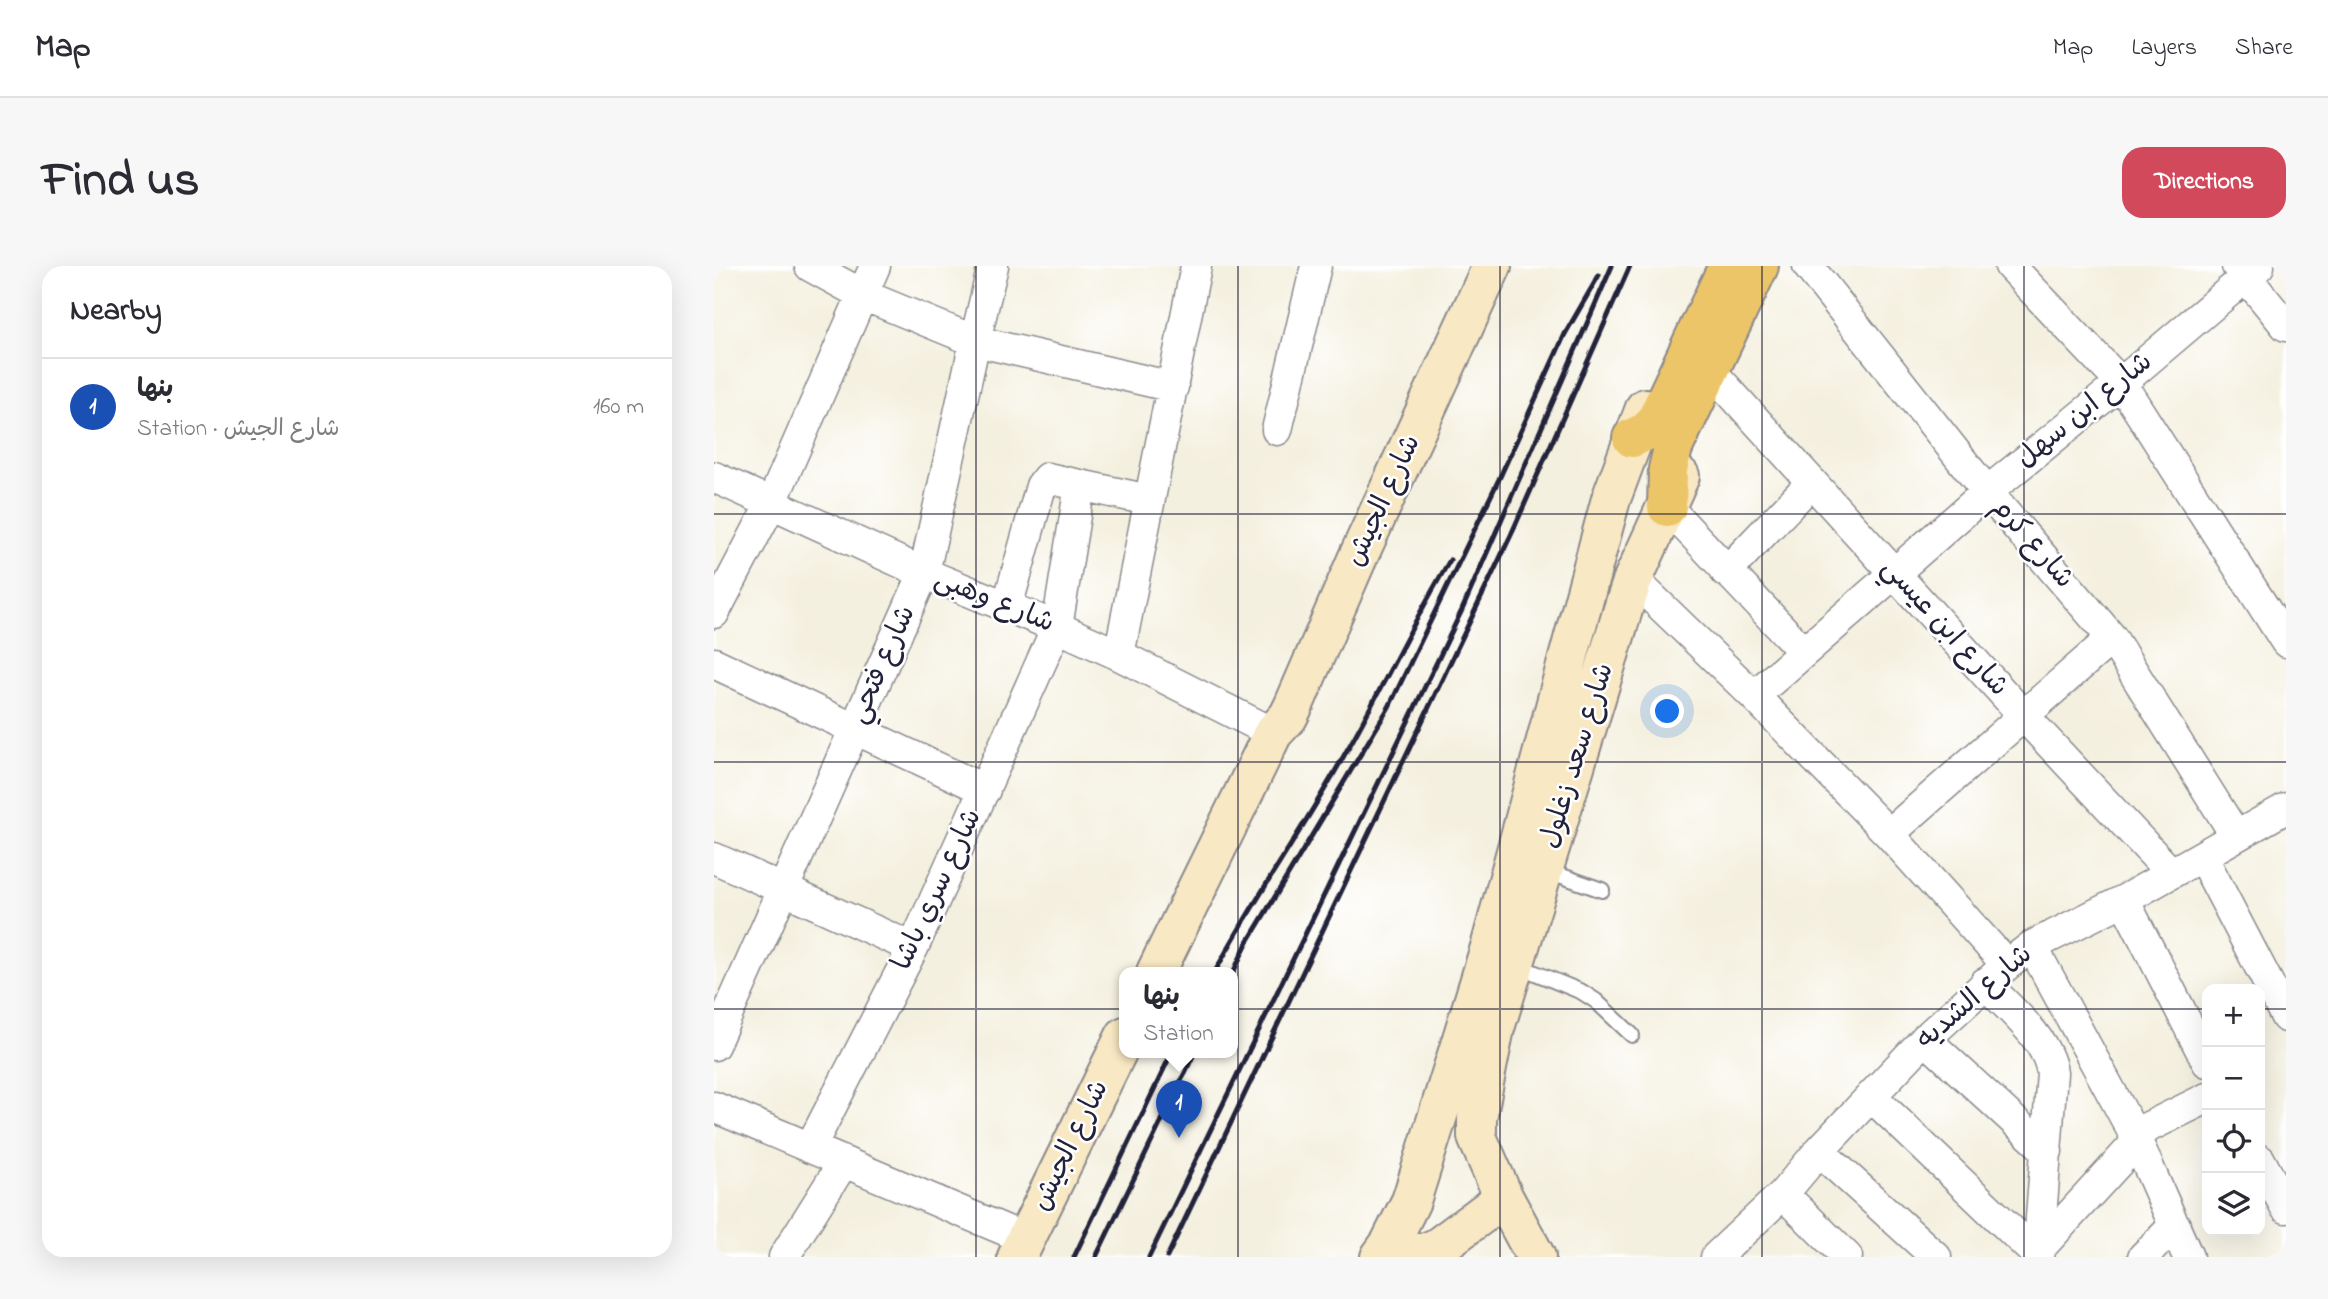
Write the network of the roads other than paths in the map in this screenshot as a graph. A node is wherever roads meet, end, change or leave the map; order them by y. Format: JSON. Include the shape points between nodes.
{"nodes":[{"id":1,"x":810,"y":266,"type":"edge"},
{"id":2,"x":875,"y":266,"type":"edge"},
{"id":3,"x":993,"y":266,"type":"edge"},
{"id":4,"x":1196,"y":266,"type":"edge"},
{"id":5,"x":1317,"y":266,"type":"edge"},
{"id":6,"x":1470,"y":266,"type":"edge"},
{"id":7,"x":1492,"y":266,"type":"edge"},
{"id":8,"x":1709,"y":266,"type":"edge"},
{"id":9,"x":1728,"y":266,"type":"edge"},
{"id":10,"x":1759,"y":266,"type":"edge"},
{"id":11,"x":1775,"y":266,"type":"edge"},
{"id":12,"x":1808,"y":266,"type":"edge"},
{"id":13,"x":2022,"y":270,"type":"edge"},
{"id":14,"x":2247,"y":270,"type":"edge"},
{"id":15,"x":863,"y":295,"type":"junction"},
{"id":16,"x":2286,"y":326,"type":"edge"},
{"id":17,"x":975,"y":341,"type":"junction"},
{"id":18,"x":1720,"y":381,"type":"junction"},
{"id":19,"x":2121,"y":383,"type":"junction"},
{"id":20,"x":1172,"y":387,"type":"junction"},
{"id":21,"x":1277,"y":430,"type":"dead end"},
{"id":22,"x":1632,"y":438,"type":"junction"},
{"id":23,"x":714,"y":477,"type":"edge"},
{"id":24,"x":1812,"y":482,"type":"junction"},
{"id":25,"x":1080,"y":485,"type":"junction"},
{"id":26,"x":1987,"y":492,"type":"junction"},
{"id":27,"x":1149,"y":500,"type":"junction"},
{"id":28,"x":772,"y":502,"type":"junction"},
{"id":29,"x":1667,"y":507,"type":"junction"},
{"id":30,"x":1727,"y":572,"type":"junction"},
{"id":31,"x":924,"y":573,"type":"junction"},
{"id":32,"x":1895,"y":573,"type":"junction"},
{"id":33,"x":1633,"y":579,"type":"junction"},
{"id":34,"x":1007,"y":607,"type":"junction"},
{"id":35,"x":714,"y":613,"type":"edge"},
{"id":36,"x":1057,"y":628,"type":"junction"},
{"id":37,"x":2112,"y":638,"type":"junction"},
{"id":38,"x":2286,"y":642,"type":"edge"},
{"id":39,"x":1804,"y":652,"type":"junction"},
{"id":40,"x":1119,"y":655,"type":"junction"},
{"id":41,"x":714,"y":663,"type":"edge"},
{"id":42,"x":1754,"y":696,"type":"junction"},
{"id":43,"x":2023,"y":716,"type":"junction"},
{"id":44,"x":855,"y":729,"type":"junction"},
{"id":45,"x":1273,"y":733,"type":"junction"},
{"id":46,"x":985,"y":790,"type":"junction"},
{"id":47,"x":2282,"y":819,"type":"edge"},
{"id":48,"x":1889,"y":834,"type":"junction"},
{"id":49,"x":2236,"y":836,"type":"junction"},
{"id":50,"x":2202,"y":856,"type":"junction"},
{"id":51,"x":714,"y":858,"type":"edge"},
{"id":52,"x":1544,"y":870,"type":"junction"},
{"id":53,"x":2171,"y":873,"type":"junction"},
{"id":54,"x":783,"y":889,"type":"junction"},
{"id":55,"x":1602,"y":890,"type":"dead end"},
{"id":56,"x":2124,"y":900,"type":"junction"},
{"id":57,"x":2032,"y":946,"type":"junction"},
{"id":58,"x":913,"y":948,"type":"junction"},
{"id":59,"x":1515,"y":964,"type":"junction"},
{"id":60,"x":1158,"y":967,"type":"edge"},
{"id":61,"x":1996,"y":974,"type":"junction"},
{"id":62,"x":726,"y":983,"type":"edge"},
{"id":63,"x":2286,"y":1017,"type":"edge"},
{"id":64,"x":1632,"y":1035,"type":"dead end"},
{"id":65,"x":1925,"y":1039,"type":"junction"},
{"id":66,"x":714,"y":1045,"type":"edge"},
{"id":67,"x":1119,"y":1048,"type":"edge"},
{"id":68,"x":2202,"y":1052,"type":"edge"},
{"id":69,"x":1871,"y":1096,"type":"junction"},
{"id":70,"x":2202,"y":1101,"type":"edge"},
{"id":71,"x":714,"y":1107,"type":"edge"},
{"id":72,"x":2135,"y":1138,"type":"junction"},
{"id":73,"x":810,"y":1148,"type":"junction"},
{"id":74,"x":1819,"y":1151,"type":"junction"},
{"id":75,"x":2047,"y":1151,"type":"junction"},
{"id":76,"x":843,"y":1163,"type":"junction"},
{"id":77,"x":2265,"y":1169,"type":"edge"},
{"id":78,"x":1783,"y":1194,"type":"junction"},
{"id":79,"x":1504,"y":1198,"type":"junction"},
{"id":80,"x":2286,"y":1208,"type":"edge"},
{"id":81,"x":2175,"y":1225,"type":"junction"},
{"id":82,"x":1021,"y":1248,"type":"edge"},
{"id":83,"x":1385,"y":1250,"type":"edge"},
{"id":84,"x":2038,"y":1254,"type":"edge"},
{"id":85,"x":1718,"y":1256,"type":"edge"},
{"id":86,"x":784,"y":1257,"type":"edge"},
{"id":87,"x":1536,"y":1257,"type":"edge"},
{"id":88,"x":1846,"y":1257,"type":"edge"},
{"id":89,"x":1936,"y":1257,"type":"edge"},
{"id":90,"x":2143,"y":1257,"type":"edge"},
{"id":91,"x":2188,"y":1257,"type":"edge"}],
"edges":[{"from":1,"to":15,"type":"street"},
{"from":2,"to":15,"type":"street"},
{"from":3,"to":17,"type":"street","name":"شارع فتحي"},
{"from":4,"to":20,"type":"street"},
{"from":5,"to":21,"type":"street"},
{"from":6,"to":45,"type":"main road","name":"شارع الجيش","via":[[1324,576],[1273,699],[1269,721]]},
{"from":7,"to":45,"type":"main road","name":"شارع الجيش","via":[[1293,707]]},
{"from":8,"to":22,"type":"main road","name":"شارع سعد زغلول"},
{"from":9,"to":22,"type":"highway","via":[[1655,422]]},
{"from":10,"to":29,"type":"highway","via":[[1673,448]]},
{"from":11,"to":18,"type":"main road","name":"شارع سعد زغلول"},
{"from":12,"to":26,"type":"street","name":"شارع كرم"},
{"from":13,"to":19,"type":"street"},
{"from":14,"to":16,"type":"street"},
{"from":14,"to":19,"type":"street","name":"شارع ابن سهل"},
{"from":15,"to":17,"type":"street"},
{"from":15,"to":28,"type":"street"},
{"from":17,"to":20,"type":"street"},
{"from":17,"to":31,"type":"street","name":"شارع فتحي"},
{"from":18,"to":24,"type":"street","name":"شارع ابن عيسي"},
{"from":18,"to":29,"type":"main road","name":"شارع سعد زغلول"},
{"from":19,"to":26,"type":"street","name":"شارع ابن سهل"},
{"from":19,"to":38,"type":"street"},
{"from":20,"to":27,"type":"street"},
{"from":22,"to":83,"type":"main road","name":"شارع سعد زغلول","via":[[1601,535],[1491,944],[1411,1201]]},
{"from":23,"to":28,"type":"street","name":"شارع وهبى"},
{"from":24,"to":30,"type":"street"},
{"from":24,"to":32,"type":"street","name":"شارع ابن عيسي"},
{"from":25,"to":27,"type":"street"},
{"from":25,"to":34,"type":"street","via":[[1047,478],[1041,486]]},
{"from":25,"to":36,"type":"street","name":"شارع سري باشا"},
{"from":26,"to":32,"type":"street","name":"شارع ابن سهل"},
{"from":26,"to":37,"type":"street","name":"شارع كرم"},
{"from":27,"to":40,"type":"street"},
{"from":28,"to":31,"type":"street","name":"شارع وهبى"},
{"from":28,"to":35,"type":"street"},
{"from":29,"to":30,"type":"street"},
{"from":29,"to":33,"type":"main road","name":"شارع سعد زغلول"},
{"from":30,"to":39,"type":"street"},
{"from":31,"to":34,"type":"street","name":"شارع وهبى"},
{"from":31,"to":44,"type":"street","name":"شارع فتحي"},
{"from":32,"to":39,"type":"street","name":"شارع ابن سهل"},
{"from":32,"to":43,"type":"street","name":"شارع ابن عيسي"},
{"from":33,"to":42,"type":"street"},
{"from":33,"to":52,"type":"main road","name":"شارع سعد زغلول"},
{"from":34,"to":36,"type":"street","name":"شارع وهبى"},
{"from":36,"to":40,"type":"street","name":"شارع وهبى"},
{"from":36,"to":46,"type":"street","name":"شارع سري باشا"},
{"from":37,"to":43,"type":"street"},
{"from":37,"to":49,"type":"street","name":"شارع كرم"},
{"from":39,"to":42,"type":"street","name":"شارع ابن سهل"},
{"from":40,"to":45,"type":"street","name":"شارع وهبى"},
{"from":41,"to":44,"type":"street"},
{"from":42,"to":48,"type":"street"},
{"from":43,"to":48,"type":"street"},
{"from":43,"to":53,"type":"street","name":"شارع ابن عيسي"},
{"from":44,"to":46,"type":"street"},
{"from":44,"to":54,"type":"street","name":"شارع فتحي"},
{"from":45,"to":60,"type":"main road","name":"شارع الجيش"},
{"from":46,"to":58,"type":"street","name":"شارع سري باشا"},
{"from":47,"to":49,"type":"street","name":"شارع الشديه"},
{"from":48,"to":61,"type":"street"},
{"from":49,"to":50,"type":"street","name":"شارع الشديه"},
{"from":50,"to":53,"type":"street","name":"شارع الشديه"},
{"from":50,"to":63,"type":"street"},
{"from":51,"to":54,"type":"street"},
{"from":52,"to":55,"type":"lane"},
{"from":52,"to":59,"type":"main road","name":"شارع سعد زغلول"},
{"from":53,"to":56,"type":"street","name":"شارع الشديه"},
{"from":54,"to":58,"type":"street"},
{"from":54,"to":62,"type":"street","name":"شارع فتحي"},
{"from":56,"to":57,"type":"street","name":"شارع الشديه"},
{"from":56,"to":68,"type":"street"},
{"from":57,"to":61,"type":"street","name":"شارع الشديه"},
{"from":57,"to":72,"type":"street"},
{"from":58,"to":73,"type":"street","name":"شارع سري باشا"},
{"from":59,"to":64,"type":"lane","via":[[1582,992]]},
{"from":59,"to":79,"type":"main road","name":"شارع سعد زغلول","via":[[1495,1028],[1476,1128]]},
{"from":61,"to":65,"type":"street","name":"شارع الشديه"},
{"from":61,"to":75,"type":"street","via":[[2050,1061]]},
{"from":62,"to":66,"type":"street","name":"شارع فتحي"},
{"from":65,"to":69,"type":"street","name":"شارع الشديه"},
{"from":65,"to":75,"type":"street"},
{"from":67,"to":82,"type":"main road","name":"شارع الجيش"},
{"from":69,"to":74,"type":"street","name":"شارع الشديه"},
{"from":69,"to":84,"type":"street"},
{"from":70,"to":72,"type":"street"},
{"from":71,"to":73,"type":"street"},
{"from":72,"to":81,"type":"street"},
{"from":72,"to":84,"type":"street"},
{"from":73,"to":76,"type":"street"},
{"from":74,"to":78,"type":"street","name":"شارع الشديه"},
{"from":74,"to":89,"type":"street"},
{"from":75,"to":84,"type":"street"},
{"from":76,"to":82,"type":"street"},
{"from":76,"to":86,"type":"street"},
{"from":77,"to":80,"type":"street"},
{"from":78,"to":85,"type":"street","name":"شارع الشديه"},
{"from":78,"to":88,"type":"street"},
{"from":79,"to":83,"type":"main road","via":[[1426,1253]]},
{"from":79,"to":87,"type":"main road","name":"شارع سعد زغلول"},
{"from":81,"to":90,"type":"street"},
{"from":81,"to":91,"type":"street"}]}
